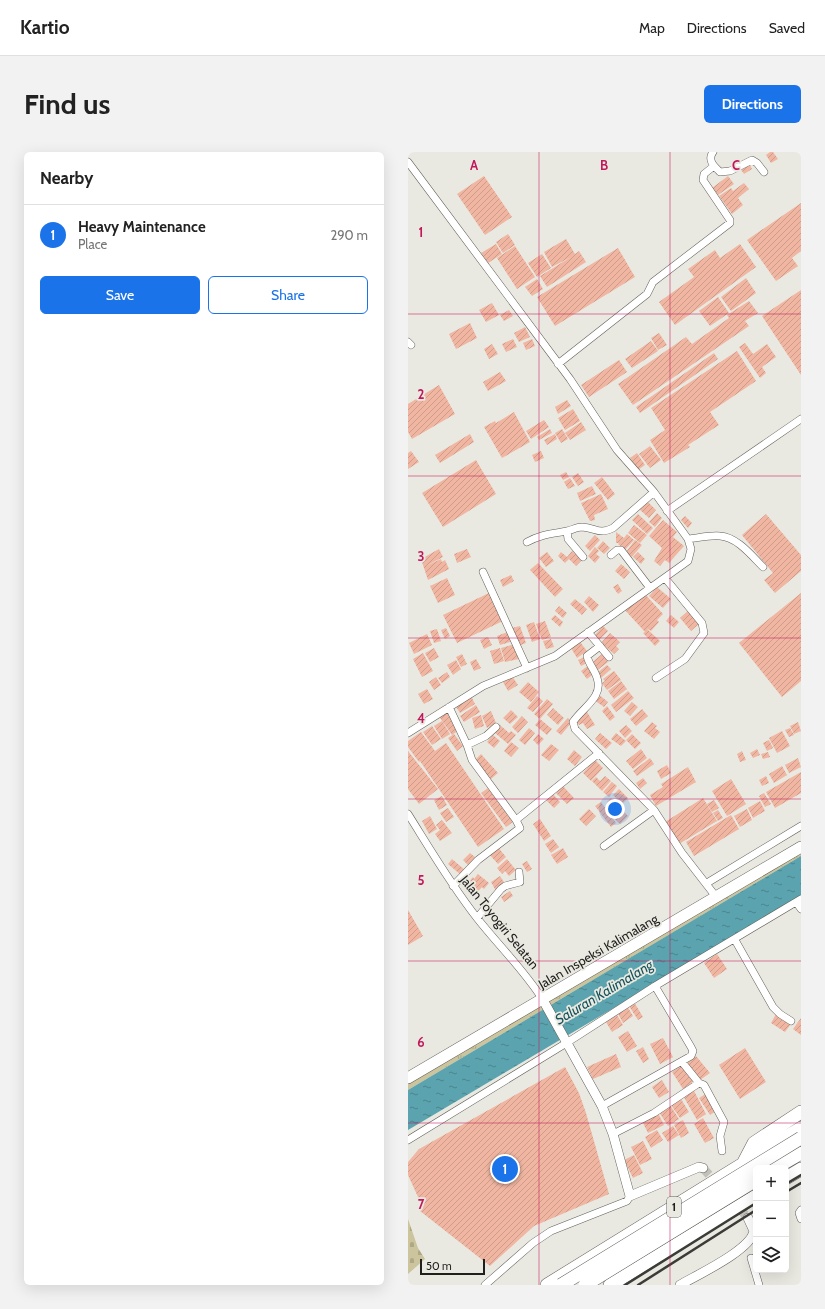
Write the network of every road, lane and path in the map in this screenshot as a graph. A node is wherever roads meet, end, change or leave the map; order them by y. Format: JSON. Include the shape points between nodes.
{"nodes":[{"id":1,"x":713,"y":152,"type":"edge"},
{"id":2,"x":408,"y":162,"type":"edge"},
{"id":3,"x":714,"y":166,"type":"junction"},
{"id":4,"x":764,"y":172,"type":"dead end"},
{"id":5,"x":558,"y":364,"type":"junction"},
{"id":6,"x":801,"y":419,"type":"edge"},
{"id":7,"x":654,"y":492,"type":"junction"},
{"id":8,"x":667,"y":511,"type":"junction"},
{"id":9,"x":567,"y":531,"type":"junction"},
{"id":10,"x":688,"y":539,"type":"junction"},
{"id":11,"x":527,"y":542,"type":"dead end"},
{"id":12,"x":611,"y":555,"type":"dead end"},
{"id":13,"x":583,"y":557,"type":"dead end"},
{"id":14,"x":762,"y":567,"type":"dead end"},
{"id":15,"x":483,"y":572,"type":"dead end"},
{"id":16,"x":664,"y":578,"type":"junction"},
{"id":17,"x":650,"y":588,"type":"junction"},
{"id":18,"x":588,"y":632,"type":"junction"},
{"id":19,"x":600,"y":646,"type":"junction"},
{"id":20,"x":609,"y":657,"type":"dead end"},
{"id":21,"x":527,"y":668,"type":"junction"},
{"id":22,"x":656,"y":678,"type":"dead end"},
{"id":23,"x":449,"y":707,"type":"junction"},
{"id":24,"x":496,"y":727,"type":"dead end"},
{"id":25,"x":408,"y":733,"type":"edge"},
{"id":26,"x":467,"y":745,"type":"junction"},
{"id":27,"x":599,"y":753,"type":"junction"},
{"id":28,"x":654,"y":810,"type":"junction"},
{"id":29,"x":408,"y":814,"type":"edge"},
{"id":30,"x":516,"y":820,"type":"junction"},
{"id":31,"x":801,"y":826,"type":"edge"},
{"id":32,"x":604,"y":846,"type":"dead end"},
{"id":33,"x":801,"y":847,"type":"edge"},
{"id":34,"x":519,"y":872,"type":"dead end"},
{"id":35,"x":707,"y":883,"type":"junction"},
{"id":36,"x":454,"y":886,"type":"junction"},
{"id":37,"x":717,"y":898,"type":"junction"},
{"id":38,"x":799,"y":901,"type":"edge"},
{"id":39,"x":801,"y":909,"type":"edge"},
{"id":40,"x":478,"y":918,"type":"junction"},
{"id":41,"x":735,"y":940,"type":"junction"},
{"id":42,"x":655,"y":986,"type":"junction"},
{"id":43,"x":545,"y":1004,"type":"junction"},
{"id":44,"x":791,"y":1021,"type":"dead end"},
{"id":45,"x":568,"y":1042,"type":"junction"},
{"id":46,"x":682,"y":1062,"type":"junction"},
{"id":47,"x":408,"y":1078,"type":"edge"},
{"id":48,"x":698,"y":1083,"type":"junction"},
{"id":49,"x":602,"y":1106,"type":"junction"},
{"id":50,"x":801,"y":1112,"type":"edge"},
{"id":51,"x":801,"y":1128,"type":"edge"},
{"id":52,"x":613,"y":1134,"type":"junction"},
{"id":53,"x":801,"y":1138,"type":"edge"},
{"id":54,"x":408,"y":1140,"type":"edge"},
{"id":55,"x":722,"y":1151,"type":"dead end"},
{"id":56,"x":801,"y":1152,"type":"edge"},
{"id":57,"x":743,"y":1164,"type":"junction"},
{"id":58,"x":780,"y":1165,"type":"edge"},
{"id":59,"x":703,"y":1168,"type":"dead end"},
{"id":60,"x":801,"y":1169,"type":"edge"},
{"id":61,"x":789,"y":1176,"type":"edge"},
{"id":62,"x":753,"y":1182,"type":"edge"},
{"id":63,"x":630,"y":1196,"type":"junction"},
{"id":64,"x":753,"y":1198,"type":"edge"},
{"id":65,"x":801,"y":1210,"type":"edge"},
{"id":66,"x":748,"y":1218,"type":"tunnel mouth"},
{"id":67,"x":801,"y":1219,"type":"edge"},
{"id":68,"x":751,"y":1258,"type":"dead end"},
{"id":69,"x":485,"y":1285,"type":"edge"},
{"id":70,"x":547,"y":1285,"type":"edge"},
{"id":71,"x":561,"y":1285,"type":"edge"},
{"id":72,"x":585,"y":1285,"type":"edge"},
{"id":73,"x":610,"y":1285,"type":"edge"},
{"id":74,"x":680,"y":1285,"type":"edge"},
{"id":75,"x":759,"y":1285,"type":"edge"}],
"edges":[{"from":1,"to":3,"type":"street","via":[[710,157]]},
{"from":2,"to":5,"type":"street"},
{"from":3,"to":4,"type":"street","via":[[720,172],[730,171],[752,160]]},
{"from":3,"to":5,"type":"street","via":[[704,174],[702,180],[730,223],[653,282],[646,294]]},
{"from":5,"to":7,"type":"street","via":[[617,450]]},
{"from":6,"to":8,"type":"street"},
{"from":7,"to":8,"type":"street"},
{"from":7,"to":9,"type":"street","via":[[613,528],[601,532],[584,527]]},
{"from":8,"to":10,"type":"street"},
{"from":9,"to":11,"type":"street","via":[[542,535]]},
{"from":9,"to":13,"type":"street","via":[[568,539]]},
{"from":10,"to":14,"type":"street","via":[[720,536],[730,539],[740,544]]},
{"from":10,"to":16,"type":"street","via":[[691,548],[688,561]]},
{"from":12,"to":17,"type":"street","via":[[621,550]]},
{"from":15,"to":21,"type":"street"},
{"from":16,"to":17,"type":"street"},
{"from":16,"to":22,"type":"street","via":[[702,623],[704,633],[685,659]]},
{"from":17,"to":18,"type":"street"},
{"from":18,"to":19,"type":"street"},
{"from":18,"to":21,"type":"street","via":[[555,656]]},
{"from":19,"to":20,"type":"street"},
{"from":19,"to":27,"type":"street","via":[[587,656],[589,665],[597,676],[598,690],[593,700],[573,722],[575,728]]},
{"from":21,"to":23,"type":"street","via":[[483,686]]},
{"from":23,"to":25,"type":"street"},
{"from":23,"to":26,"type":"street"},
{"from":24,"to":26,"type":"street","via":[[486,736]]},
{"from":26,"to":30,"type":"street","via":[[472,760]]},
{"from":27,"to":28,"type":"street"},
{"from":27,"to":30,"type":"street"},
{"from":28,"to":32,"type":"street"},
{"from":28,"to":35,"type":"street","via":[[682,853]]},
{"from":29,"to":36,"type":"street","name":"Jalan Toyogiri Selatan"},
{"from":30,"to":36,"type":"street","via":[[519,829],[478,860]]},
{"from":31,"to":35,"type":"street"},
{"from":33,"to":37,"type":"main road","name":"Jalan Inspeksi Kalimalang"},
{"from":34,"to":40,"type":"street","via":[[520,882],[501,889]]},
{"from":35,"to":37,"type":"street"},
{"from":36,"to":40,"type":"street","name":"Jalan Toyogiri Selatan"},
{"from":37,"to":43,"type":"main road","name":"Jalan Inspeksi Kalimalang","via":[[553,993]]},
{"from":38,"to":39,"type":"street"},
{"from":38,"to":41,"type":"street"},
{"from":40,"to":43,"type":"street","name":"Jalan Toyogiri Selatan","via":[[534,985]]},
{"from":41,"to":42,"type":"street"},
{"from":41,"to":44,"type":"street","via":[[774,1007]]},
{"from":42,"to":45,"type":"street"},
{"from":42,"to":46,"type":"street","via":[[693,1051],[691,1056]]},
{"from":43,"to":45,"type":"street","name":"Jalan Toyogiri Selatan"},
{"from":43,"to":47,"type":"main road","name":"Jalan Inspeksi Kalimalang","via":[[532,1006]]},
{"from":45,"to":49,"type":"street","name":"Jalan Toyogiri Selatan"},
{"from":45,"to":54,"type":"street"},
{"from":46,"to":48,"type":"street"},
{"from":46,"to":49,"type":"street"},
{"from":48,"to":52,"type":"street","via":[[654,1113]]},
{"from":48,"to":55,"type":"street","via":[[704,1085],[724,1122],[720,1136]]},
{"from":49,"to":52,"type":"street","name":"Jalan Toyogiri Selatan"},
{"from":50,"to":57,"type":"highway","via":[[754,1143]]},
{"from":51,"to":57,"type":"highway","number":"1"},
{"from":52,"to":63,"type":"street","name":"Jalan Toyogiri Selatan"},
{"from":53,"to":71,"type":"highway","number":"1","bridge":true},
{"from":56,"to":58,"type":"highway"},
{"from":57,"to":70,"type":"highway","number":"1"},
{"from":59,"to":63,"type":"street","via":[[699,1167]]},
{"from":60,"to":61,"type":"highway"},
{"from":62,"to":72,"type":"highway","number":"1","bridge":true},
{"from":63,"to":69,"type":"street","via":[[627,1201],[551,1231],[533,1243]]},
{"from":64,"to":73,"type":"highway"},
{"from":65,"to":67,"type":"street"},
{"from":66,"to":74,"type":"street","via":[[754,1232],[749,1242]]},
{"from":68,"to":75,"type":"street"}]}
